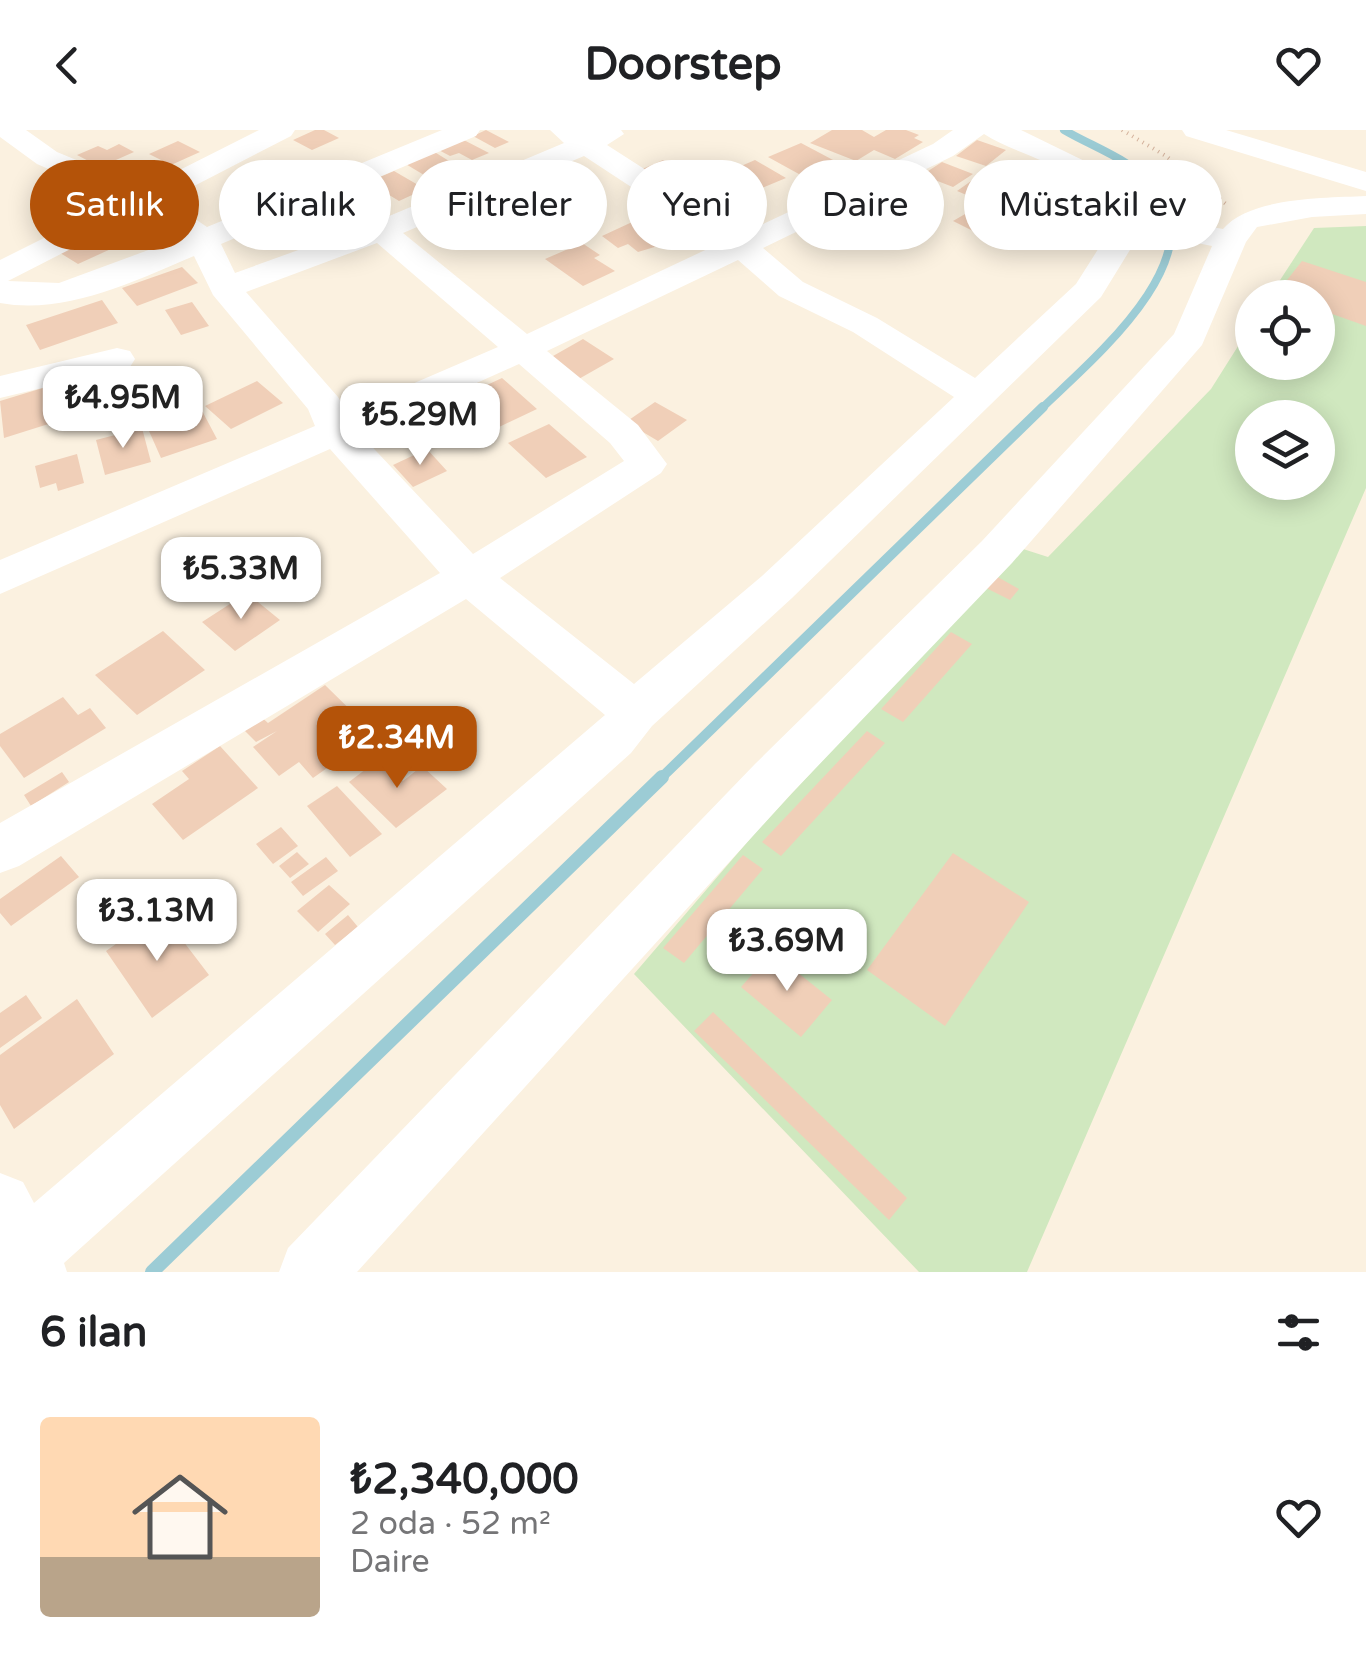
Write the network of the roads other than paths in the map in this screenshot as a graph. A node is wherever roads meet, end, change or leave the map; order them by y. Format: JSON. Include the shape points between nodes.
{"nodes":[{"id":1,"x":8,"y":130,"type":"edge"},
{"id":2,"x":282,"y":130,"type":"edge"},
{"id":3,"x":466,"y":130,"type":"edge"},
{"id":4,"x":623,"y":130,"type":"edge"},
{"id":5,"x":972,"y":130,"type":"edge"},
{"id":6,"x":995,"y":130,"type":"edge"},
{"id":7,"x":1196,"y":130,"type":"edge"},
{"id":8,"x":576,"y":137,"type":"edge"},
{"id":9,"x":52,"y":160,"type":"edge"},
{"id":10,"x":1062,"y":160,"type":"edge"},
{"id":11,"x":627,"y":170,"type":"edge"},
{"id":12,"x":199,"y":173,"type":"edge"},
{"id":13,"x":1366,"y":182,"type":"edge"},
{"id":14,"x":1366,"y":204,"type":"edge"},
{"id":15,"x":391,"y":226,"type":"edge"},
{"id":16,"x":1222,"y":230,"type":"edge"},
{"id":17,"x":767,"y":234,"type":"edge"},
{"id":18,"x":199,"y":236,"type":"edge"},
{"id":19,"x":202,"y":238,"type":"junction"},
{"id":20,"x":391,"y":239,"type":"edge"},
{"id":21,"x":46,"y":250,"type":"edge"},
{"id":22,"x":329,"y":250,"type":"edge"},
{"id":23,"x":734,"y":250,"type":"edge"},
{"id":24,"x":746,"y":250,"type":"edge"},
{"id":25,"x":1121,"y":250,"type":"edge"},
{"id":26,"x":1216,"y":250,"type":"edge"},
{"id":27,"x":0,"y":273,"type":"edge"},
{"id":28,"x":225,"y":288,"type":"junction"},
{"id":29,"x":0,"y":289,"type":"edge"},
{"id":30,"x":526,"y":348,"type":"junction"},
{"id":31,"x":118,"y":359,"type":"dead end"},
{"id":32,"x":0,"y":387,"type":"edge"},
{"id":33,"x":976,"y":395,"type":"junction"},
{"id":34,"x":338,"y":432,"type":"junction"},
{"id":35,"x":469,"y":576,"type":"junction"},
{"id":36,"x":0,"y":578,"type":"edge"},
{"id":37,"x":635,"y":712,"type":"junction"},
{"id":38,"x":0,"y":850,"type":"edge"},
{"id":39,"x":15,"y":1251,"type":"edge"},
{"id":40,"x":312,"y":1272,"type":"edge"}],
"edges":[{"from":1,"to":9,"type":"street"},
{"from":2,"to":12,"type":"street"},
{"from":3,"to":19,"type":"street"},
{"from":4,"to":8,"type":"street"},
{"from":5,"to":17,"type":"street"},
{"from":6,"to":10,"type":"street"},
{"from":7,"to":13,"type":"street"},
{"from":8,"to":11,"type":"street"},
{"from":8,"to":15,"type":"street"},
{"from":14,"to":16,"type":"street","via":[[1312,208]]},
{"from":18,"to":19,"type":"street"},
{"from":19,"to":28,"type":"street"},
{"from":19,"to":29,"type":"street","via":[[61,293]]},
{"from":20,"to":30,"type":"street"},
{"from":21,"to":27,"type":"street"},
{"from":22,"to":28,"type":"street"},
{"from":23,"to":30,"type":"street"},
{"from":24,"to":33,"type":"street","via":[[790,289],[865,324]]},
{"from":25,"to":33,"type":"street","via":[[1089,290]]},
{"from":26,"to":40,"type":"street","via":[[1190,338],[997,552],[773,779]]},
{"from":28,"to":34,"type":"street","via":[[325,404]]},
{"from":30,"to":34,"type":"street"},
{"from":30,"to":35,"type":"street","via":[[624,434],[647,464]]},
{"from":31,"to":32,"type":"street"},
{"from":33,"to":37,"type":"street","via":[[777,587]]},
{"from":34,"to":35,"type":"street"},
{"from":34,"to":36,"type":"street"},
{"from":35,"to":37,"type":"street"},
{"from":35,"to":38,"type":"street"},
{"from":37,"to":39,"type":"street","via":[[614,739]]}]}
